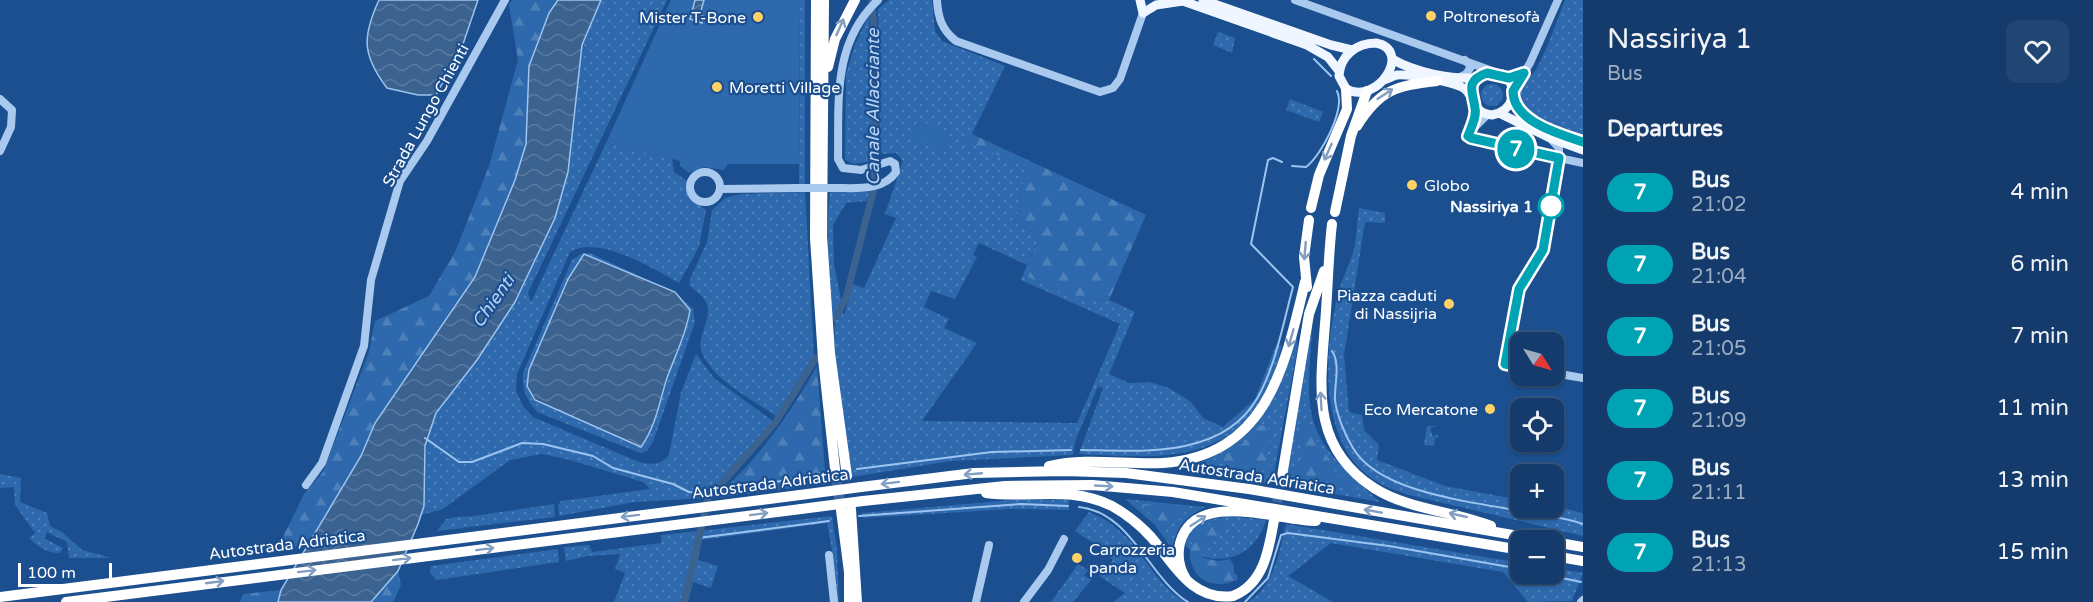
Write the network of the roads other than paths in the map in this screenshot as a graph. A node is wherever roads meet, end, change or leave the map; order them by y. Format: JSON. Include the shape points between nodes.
{"nodes":[{"id":1,"x":504,"y":0,"type":"edge"},
{"id":2,"x":811,"y":0,"type":"edge"},
{"id":3,"x":816,"y":0,"type":"edge"},
{"id":4,"x":824,"y":0,"type":"edge"},
{"id":5,"x":855,"y":0,"type":"edge"},
{"id":6,"x":877,"y":0,"type":"edge"},
{"id":7,"x":937,"y":0,"type":"edge"},
{"id":8,"x":1140,"y":0,"type":"edge"},
{"id":9,"x":1182,"y":0,"type":"edge"},
{"id":10,"x":1203,"y":0,"type":"edge"},
{"id":11,"x":1295,"y":0,"type":"edge"},
{"id":12,"x":1558,"y":0,"type":"edge"},
{"id":13,"x":1143,"y":14,"type":"junction"},
{"id":14,"x":816,"y":43,"type":"junction"},
{"id":15,"x":1352,"y":50,"type":"junction"},
{"id":16,"x":1392,"y":59,"type":"junction"},
{"id":17,"x":1464,"y":59,"type":"junction"},
{"id":18,"x":1339,"y":71,"type":"junction"},
{"id":19,"x":1524,"y":73,"type":"junction"},
{"id":20,"x":1501,"y":75,"type":"junction"},
{"id":21,"x":1458,"y":78,"type":"junction"},
{"id":22,"x":1477,"y":78,"type":"junction"},
{"id":23,"x":1384,"y":80,"type":"junction"},
{"id":24,"x":1437,"y":81,"type":"junction"},
{"id":25,"x":1346,"y":89,"type":"junction"},
{"id":26,"x":1367,"y":91,"type":"junction"},
{"id":27,"x":1513,"y":94,"type":"junction"},
{"id":28,"x":0,"y":99,"type":"edge"},
{"id":29,"x":1473,"y":103,"type":"junction"},
{"id":30,"x":1499,"y":113,"type":"junction"},
{"id":31,"x":1488,"y":114,"type":"junction"},
{"id":32,"x":1470,"y":132,"type":"junction"},
{"id":33,"x":1351,"y":136,"type":"junction"},
{"id":34,"x":1550,"y":138,"type":"junction"},
{"id":35,"x":1583,"y":142,"type":"edge"},
{"id":36,"x":1583,"y":150,"type":"edge"},
{"id":37,"x":0,"y":151,"type":"edge"},
{"id":38,"x":1559,"y":158,"type":"junction"},
{"id":39,"x":1583,"y":163,"type":"edge"},
{"id":40,"x":720,"y":189,"type":"junction"},
{"id":41,"x":821,"y":208,"type":"junction"},
{"id":42,"x":1335,"y":212,"type":"dead end"},
{"id":43,"x":1332,"y":224,"type":"dead end"},
{"id":44,"x":1327,"y":265,"type":"junction"},
{"id":45,"x":1305,"y":282,"type":"junction"},
{"id":46,"x":1309,"y":314,"type":"junction"},
{"id":47,"x":823,"y":319,"type":"junction"},
{"id":48,"x":1511,"y":332,"type":"edge"},
{"id":49,"x":1510,"y":337,"type":"edge"},
{"id":50,"x":1510,"y":365,"type":"edge"},
{"id":51,"x":1564,"y":375,"type":"edge"},
{"id":52,"x":1583,"y":378,"type":"edge"},
{"id":53,"x":1027,"y":471,"type":"junction"},
{"id":54,"x":842,"y":477,"type":"tunnel mouth"},
{"id":55,"x":1281,"y":482,"type":"tunnel mouth"},
{"id":56,"x":306,"y":485,"type":"dead end"},
{"id":57,"x":962,"y":489,"type":"junction"},
{"id":58,"x":1274,"y":520,"type":"tunnel mouth"},
{"id":59,"x":1350,"y":521,"type":"junction"},
{"id":60,"x":1510,"y":534,"type":"edge"},
{"id":61,"x":1510,"y":535,"type":"edge"},
{"id":62,"x":1064,"y":539,"type":"dead end"},
{"id":63,"x":1564,"y":544,"type":"edge"},
{"id":64,"x":989,"y":545,"type":"dead end"},
{"id":65,"x":1583,"y":547,"type":"edge"},
{"id":66,"x":1510,"y":548,"type":"edge"},
{"id":67,"x":829,"y":555,"type":"dead end"},
{"id":68,"x":1564,"y":558,"type":"edge"},
{"id":69,"x":1581,"y":561,"type":"edge"},
{"id":70,"x":1193,"y":589,"type":"junction"},
{"id":71,"x":0,"y":597,"type":"edge"},
{"id":72,"x":66,"y":602,"type":"edge"},
{"id":73,"x":834,"y":602,"type":"edge"},
{"id":74,"x":849,"y":602,"type":"edge"},
{"id":75,"x":857,"y":602,"type":"edge"},
{"id":76,"x":976,"y":602,"type":"edge"},
{"id":77,"x":1024,"y":602,"type":"edge"}],
"edges":[{"from":1,"to":56,"type":"street","name":"Strada Lungo Chienti","via":[[427,141],[400,181],[371,280],[364,346],[322,463]]},
{"from":2,"to":14,"type":"highway"},
{"from":3,"to":14,"type":"highway"},
{"from":4,"to":41,"type":"highway"},
{"from":41,"to":5,"type":"highway","one_way":true,"via":[[826,187],[830,57]]},
{"from":6,"to":40,"type":"street","bridge":true,"via":[[847,43],[840,71],[838,159],[847,170],[890,161],[896,168],[891,178],[870,187]]},
{"from":7,"to":13,"type":"street","via":[[943,28],[956,41],[1100,92],[1113,88],[1120,80]]},
{"from":8,"to":13,"type":"main road"},
{"from":9,"to":13,"type":"main road","via":[[1156,5]]},
{"from":9,"to":18,"type":"main road","via":[[1307,45],[1328,57]]},
{"from":10,"to":15,"type":"main road"},
{"from":11,"to":17,"type":"street"},
{"from":12,"to":19,"type":"street"},
{"from":14,"to":47,"type":"highway","via":[[813,188]]},
{"from":15,"to":16,"type":"main road","via":[[1364,44],[1380,44],[1389,50]]},
{"from":15,"to":18,"type":"main road"},
{"from":16,"to":21,"type":"main road","via":[[1407,67]]},
{"from":16,"to":23,"type":"main road"},
{"from":17,"to":20,"type":"street"},
{"from":17,"to":21,"type":"street","via":[[1471,67]]},
{"from":18,"to":25,"type":"main road"},
{"from":19,"to":20,"type":"street","via":[[1514,77]]},
{"from":19,"to":27,"type":"street"},
{"from":20,"to":22,"type":"main road","via":[[1487,73]]},
{"from":20,"to":27,"type":"main road"},
{"from":21,"to":22,"type":"main road"},
{"from":22,"to":29,"type":"main road","via":[[1471,87]]},
{"from":23,"to":24,"type":"main road","via":[[1396,75]]},
{"from":23,"to":26,"type":"main road"},
{"from":24,"to":29,"type":"main road","via":[[1462,87]]},
{"from":33,"to":24,"type":"highway","one_way":true,"via":[[1382,94],[1402,86]]},
{"from":25,"to":26,"type":"main road"},
{"from":25,"to":45,"type":"highway","one_way":true,"via":[[1347,109],[1318,175],[1304,257]]},
{"from":26,"to":33,"type":"highway"},
{"from":27,"to":30,"type":"main road","via":[[1508,107]]},
{"from":27,"to":35,"type":"main road","via":[[1518,107],[1532,120]]},
{"from":28,"to":37,"type":"street","via":[[12,110]]},
{"from":29,"to":31,"type":"main road"},
{"from":29,"to":32,"type":"street"},
{"from":30,"to":31,"type":"main road"},
{"from":30,"to":34,"type":"main road"},
{"from":31,"to":32,"type":"street"},
{"from":32,"to":38,"type":"street","via":[[1468,136],[1479,141]]},
{"from":33,"to":42,"type":"highway"},
{"from":34,"to":36,"type":"main road"},
{"from":34,"to":38,"type":"street","via":[[1558,146]]},
{"from":38,"to":39,"type":"street"},
{"from":38,"to":48,"type":"street","via":[[1543,250],[1519,289]]},
{"from":40,"to":40,"type":"street","via":[[717,178],[706,172],[693,177],[690,185],[695,199],[704,202],[713,200]]},
{"from":41,"to":47,"type":"highway"},
{"from":43,"to":44,"type":"highway"},
{"from":44,"to":46,"type":"highway"},
{"from":60,"to":44,"type":"highway","one_way":true,"via":[[1467,517],[1393,497],[1374,488],[1340,455],[1321,412]]},
{"from":45,"to":46,"type":"highway"},
{"from":45,"to":53,"type":"highway","one_way":true,"via":[[1274,391],[1253,420],[1228,441],[1174,462],[1073,461]]},
{"from":46,"to":55,"type":"highway"},
{"from":47,"to":54,"type":"highway"},
{"from":49,"to":50,"type":"street","via":[[1505,364]]},
{"from":51,"to":52,"type":"street"},
{"from":61,"to":53,"type":"highway","name":"Autostrada Adriatica","one_way":true,"via":[[1170,478],[1090,471]]},
{"from":53,"to":71,"type":"highway","name":"Autostrada Adriatica","one_way":true,"bridge":true,"via":[[974,473]]},
{"from":57,"to":59,"type":"highway","name":"Autostrada Adriatica","one_way":true,"via":[[1123,487]]},
{"from":57,"to":70,"type":"highway","via":[[994,494],[1065,493],[1100,501],[1142,528]]},
{"from":72,"to":57,"type":"highway","name":"Autostrada Adriatica","one_way":true,"bridge":true},
{"from":58,"to":70,"type":"highway","via":[[1264,563],[1246,589],[1220,598]]},
{"from":59,"to":66,"type":"highway","name":"Autostrada Adriatica"},
{"from":70,"to":59,"type":"highway","one_way":true,"via":[[1180,566],[1179,546],[1186,530],[1206,516],[1233,510],[1304,521]]},
{"from":62,"to":77,"type":"street","via":[[1048,570]]},
{"from":63,"to":65,"type":"highway"},
{"from":64,"to":76,"type":"street"},
{"from":67,"to":73,"type":"street"},
{"from":68,"to":69,"type":"highway"},
{"from":74,"to":75,"type":"highway","via":[[846,509],[857,570]]}]}
